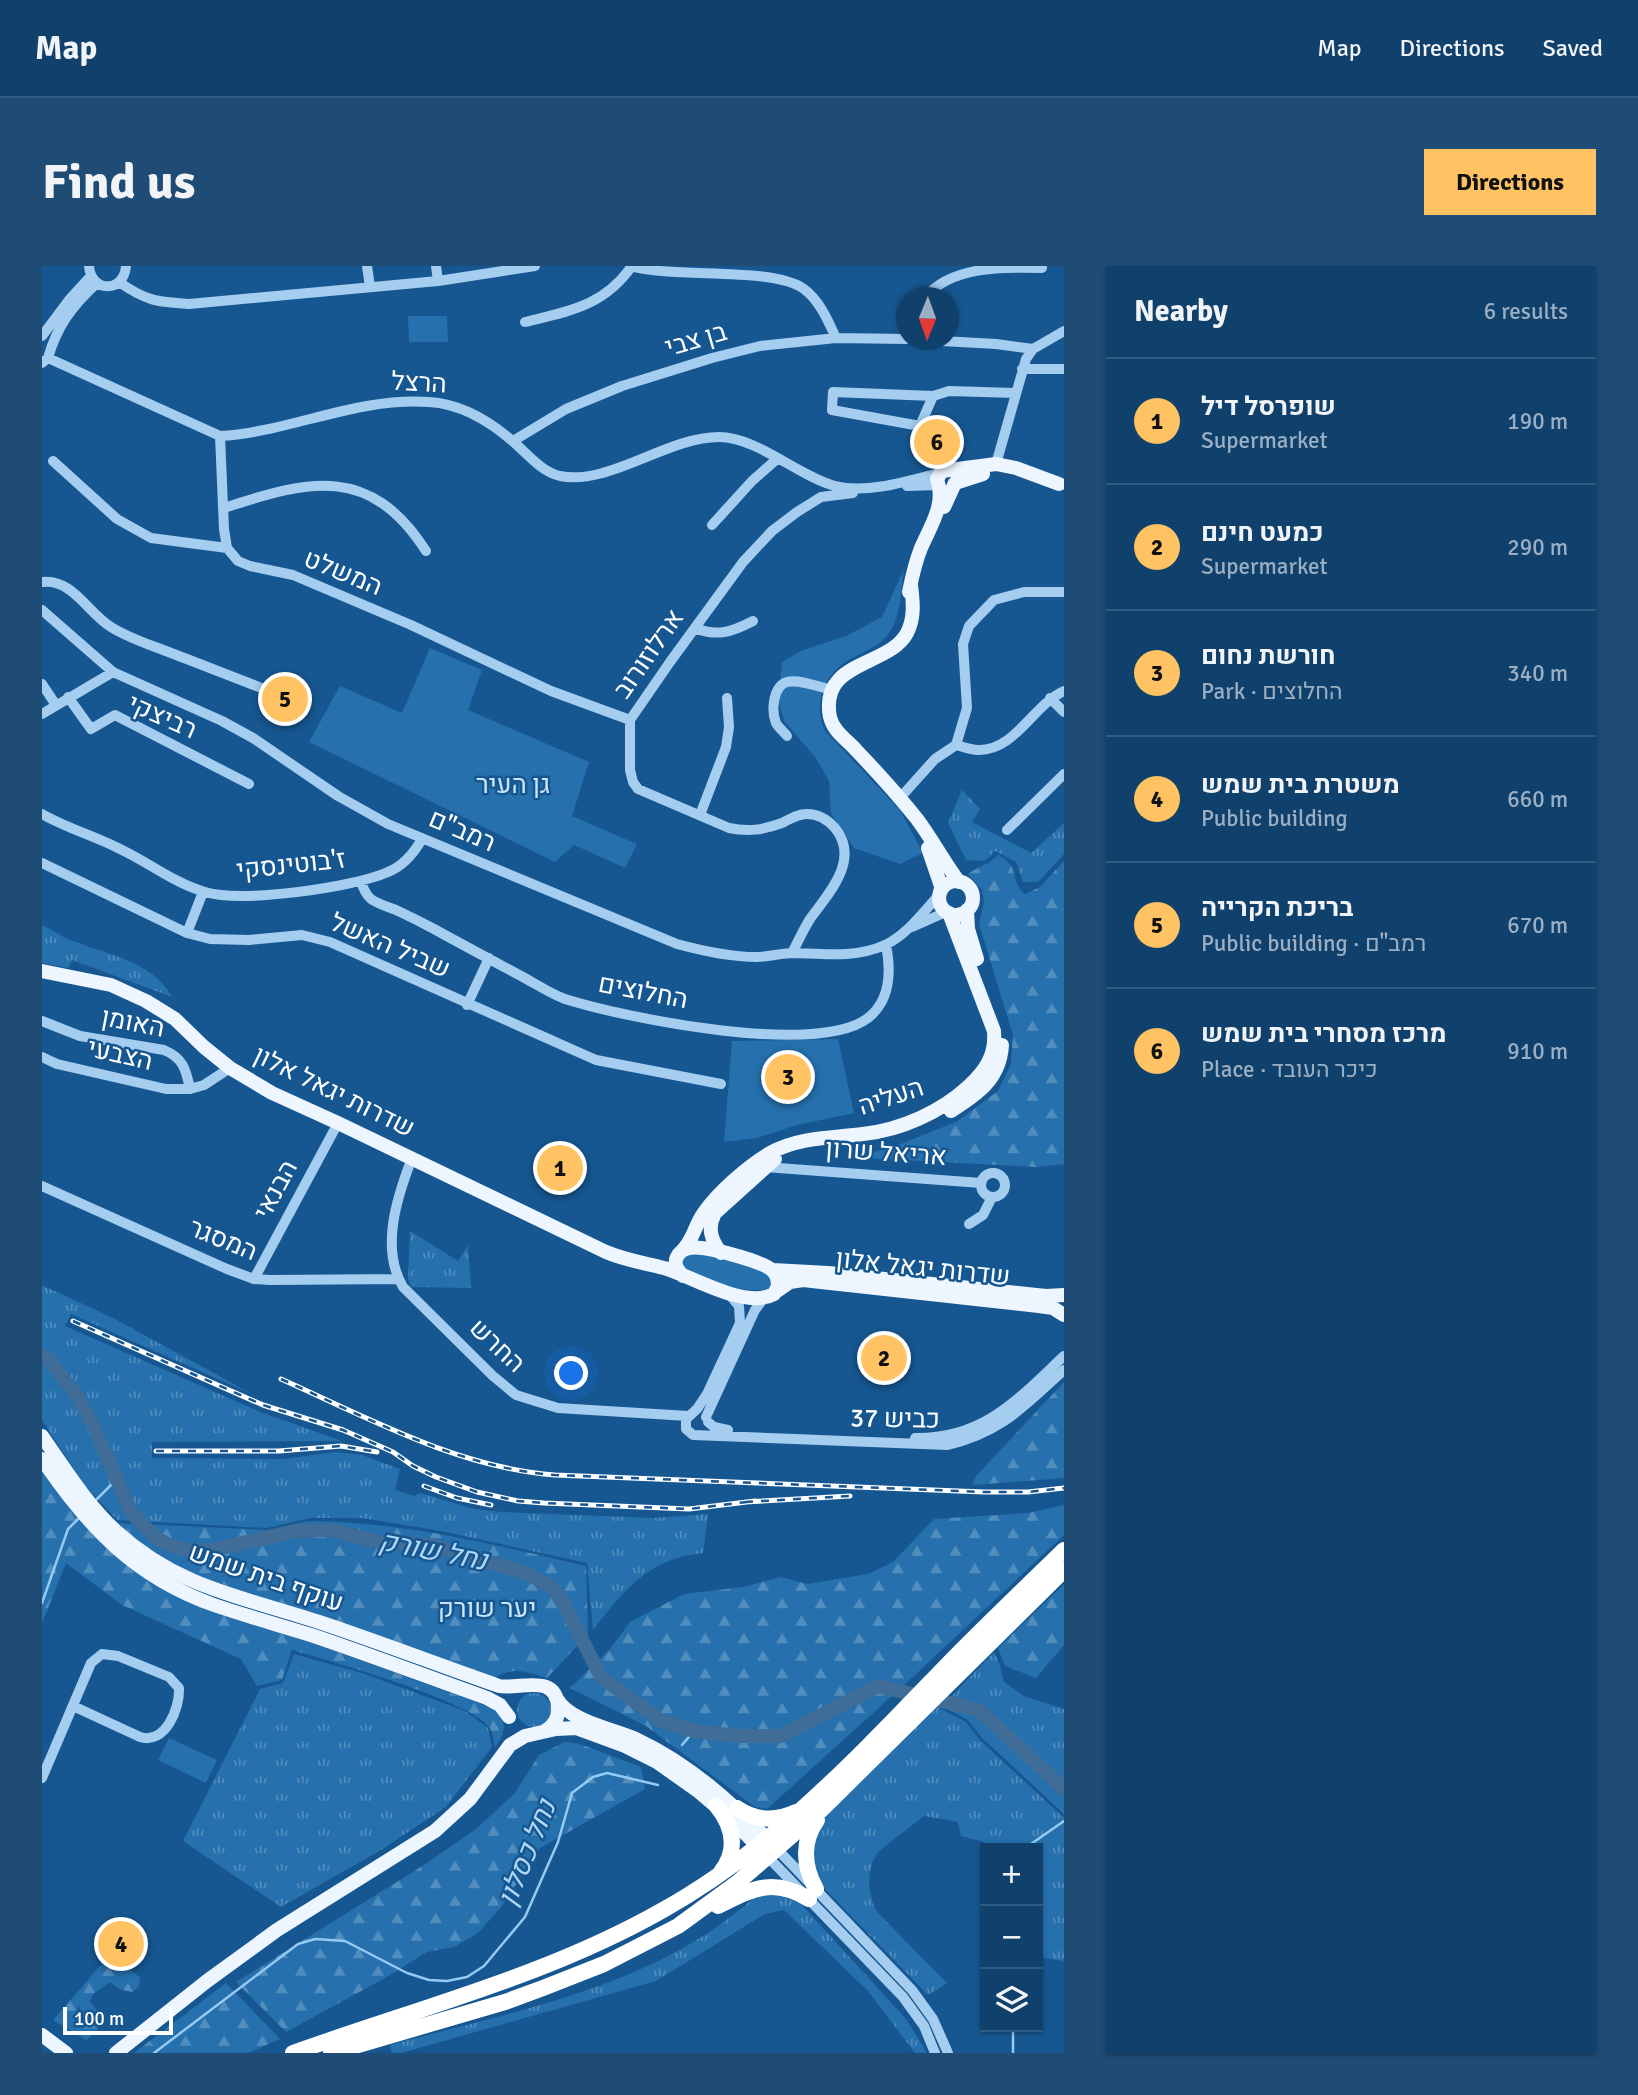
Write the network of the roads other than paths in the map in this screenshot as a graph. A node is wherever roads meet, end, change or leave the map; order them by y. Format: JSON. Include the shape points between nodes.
{"nodes":[{"id":1,"x":126,"y":266,"type":"edge"},
{"id":2,"x":367,"y":266,"type":"edge"},
{"id":3,"x":436,"y":266,"type":"edge"},
{"id":4,"x":535,"y":266,"type":"edge"},
{"id":5,"x":632,"y":266,"type":"edge"},
{"id":6,"x":1042,"y":268,"type":"dead end"},
{"id":7,"x":92,"y":275,"type":"edge"},
{"id":8,"x":438,"y":281,"type":"junction"},
{"id":9,"x":119,"y":282,"type":"junction"},
{"id":10,"x":370,"y":287,"type":"junction"},
{"id":11,"x":934,"y":287,"type":"edge"},
{"id":12,"x":525,"y":322,"type":"dead end"},
{"id":13,"x":1063,"y":332,"type":"edge"},
{"id":14,"x":42,"y":337,"type":"edge"},
{"id":15,"x":836,"y":338,"type":"junction"},
{"id":16,"x":896,"y":338,"type":"edge"},
{"id":17,"x":959,"y":342,"type":"edge"},
{"id":18,"x":1028,"y":349,"type":"junction"},
{"id":19,"x":46,"y":354,"type":"edge"},
{"id":20,"x":1022,"y":369,"type":"junction"},
{"id":21,"x":1064,"y":369,"type":"edge"},
{"id":22,"x":1015,"y":393,"type":"junction"},
{"id":23,"x":933,"y":396,"type":"junction"},
{"id":24,"x":220,"y":436,"type":"junction"},
{"id":25,"x":513,"y":441,"type":"junction"},
{"id":26,"x":777,"y":459,"type":"junction"},
{"id":27,"x":53,"y":461,"type":"dead end"},
{"id":28,"x":996,"y":464,"type":"junction"},
{"id":29,"x":946,"y":481,"type":"junction"},
{"id":30,"x":1061,"y":485,"type":"edge"},
{"id":31,"x":828,"y":489,"type":"junction"},
{"id":32,"x":224,"y":508,"type":"junction"},
{"id":33,"x":712,"y":525,"type":"dead end"},
{"id":34,"x":226,"y":548,"type":"junction"},
{"id":35,"x":426,"y":551,"type":"dead end"},
{"id":36,"x":42,"y":582,"type":"edge"},
{"id":37,"x":1064,"y":592,"type":"edge"},
{"id":38,"x":42,"y":610,"type":"edge"},
{"id":39,"x":753,"y":621,"type":"dead end"},
{"id":40,"x":695,"y":628,"type":"junction"},
{"id":41,"x":113,"y":672,"type":"junction"},
{"id":42,"x":42,"y":684,"type":"edge"},
{"id":43,"x":267,"y":690,"type":"dead end"},
{"id":44,"x":832,"y":690,"type":"junction"},
{"id":45,"x":1064,"y":691,"type":"edge"},
{"id":46,"x":68,"y":697,"type":"junction"},
{"id":47,"x":727,"y":698,"type":"dead end"},
{"id":48,"x":1050,"y":698,"type":"junction"},
{"id":49,"x":56,"y":705,"type":"junction"},
{"id":50,"x":1064,"y":712,"type":"edge"},
{"id":51,"x":42,"y":714,"type":"edge"},
{"id":52,"x":630,"y":720,"type":"junction"},
{"id":53,"x":787,"y":736,"type":"dead end"},
{"id":54,"x":956,"y":745,"type":"junction"},
{"id":55,"x":1064,"y":774,"type":"edge"},
{"id":56,"x":249,"y":784,"type":"dead end"},
{"id":57,"x":899,"y":799,"type":"junction"},
{"id":58,"x":42,"y":814,"type":"edge"},
{"id":59,"x":701,"y":815,"type":"junction"},
{"id":60,"x":917,"y":820,"type":"junction"},
{"id":61,"x":1007,"y":830,"type":"dead end"},
{"id":62,"x":422,"y":839,"type":"junction"},
{"id":63,"x":42,"y":863,"type":"edge"},
{"id":64,"x":361,"y":881,"type":"junction"},
{"id":65,"x":959,"y":882,"type":"junction"},
{"id":66,"x":941,"y":891,"type":"junction"},
{"id":67,"x":204,"y":892,"type":"junction"},
{"id":68,"x":967,"y":910,"type":"junction"},
{"id":69,"x":948,"y":912,"type":"junction"},
{"id":70,"x":907,"y":929,"type":"junction"},
{"id":71,"x":187,"y":933,"type":"junction"},
{"id":72,"x":886,"y":945,"type":"junction"},
{"id":73,"x":792,"y":953,"type":"junction"},
{"id":74,"x":489,"y":958,"type":"junction"},
{"id":75,"x":42,"y":971,"type":"edge"},
{"id":76,"x":467,"y":1004,"type":"junction"},
{"id":77,"x":42,"y":1021,"type":"edge"},
{"id":78,"x":42,"y":1057,"type":"edge"},
{"id":79,"x":230,"y":1068,"type":"junction"},
{"id":80,"x":721,"y":1084,"type":"dead end"},
{"id":81,"x":190,"y":1089,"type":"junction"},
{"id":82,"x":338,"y":1123,"type":"junction"},
{"id":83,"x":782,"y":1155,"type":"junction"},
{"id":84,"x":412,"y":1158,"type":"junction"},
{"id":85,"x":765,"y":1167,"type":"junction"},
{"id":86,"x":789,"y":1170,"type":"junction"},
{"id":87,"x":981,"y":1183,"type":"junction"},
{"id":88,"x":42,"y":1186,"type":"edge"},
{"id":89,"x":992,"y":1197,"type":"junction"},
{"id":90,"x":537,"y":1218,"type":"junction"},
{"id":91,"x":969,"y":1224,"type":"dead end"},
{"id":92,"x":680,"y":1253,"type":"junction"},
{"id":93,"x":721,"y":1253,"type":"junction"},
{"id":94,"x":773,"y":1270,"type":"junction"},
{"id":95,"x":683,"y":1276,"type":"junction"},
{"id":96,"x":254,"y":1279,"type":"junction"},
{"id":97,"x":398,"y":1279,"type":"junction"},
{"id":98,"x":726,"y":1291,"type":"junction"},
{"id":99,"x":770,"y":1294,"type":"junction"},
{"id":100,"x":1064,"y":1295,"type":"edge"},
{"id":101,"x":1064,"y":1315,"type":"edge"},
{"id":102,"x":1064,"y":1356,"type":"edge"},
{"id":103,"x":1064,"y":1370,"type":"edge"},
{"id":104,"x":627,"y":1411,"type":"junction"},
{"id":105,"x":691,"y":1414,"type":"junction"},
{"id":106,"x":707,"y":1420,"type":"junction"},
{"id":107,"x":688,"y":1432,"type":"junction"},
{"id":108,"x":702,"y":1434,"type":"junction"},
{"id":109,"x":42,"y":1436,"type":"edge"},
{"id":110,"x":42,"y":1459,"type":"edge"},
{"id":111,"x":1064,"y":1550,"type":"edge"},
{"id":112,"x":1064,"y":1570,"type":"edge"},
{"id":113,"x":957,"y":1666,"type":"junction"},
{"id":114,"x":524,"y":1686,"type":"junction"},
{"id":115,"x":556,"y":1698,"type":"junction"},
{"id":116,"x":73,"y":1706,"type":"junction"},
{"id":117,"x":511,"y":1720,"type":"junction"},
{"id":118,"x":540,"y":1733,"type":"junction"},
{"id":119,"x":505,"y":1751,"type":"junction"},
{"id":120,"x":42,"y":1778,"type":"edge"},
{"id":121,"x":832,"y":1799,"type":"junction"},
{"id":122,"x":716,"y":1805,"type":"junction"},
{"id":123,"x":804,"y":1807,"type":"junction"},
{"id":124,"x":737,"y":1808,"type":"junction"},
{"id":125,"x":768,"y":1848,"type":"junction"},
{"id":126,"x":711,"y":1881,"type":"junction"},
{"id":127,"x":812,"y":1894,"type":"junction"},
{"id":128,"x":678,"y":1926,"type":"junction"},
{"id":129,"x":42,"y":2035,"type":"edge"},
{"id":130,"x":66,"y":2053,"type":"edge"},
{"id":131,"x":116,"y":2053,"type":"edge"},
{"id":132,"x":293,"y":2053,"type":"edge"},
{"id":133,"x":331,"y":2053,"type":"edge"},
{"id":134,"x":935,"y":2053,"type":"edge"},
{"id":135,"x":948,"y":2053,"type":"edge"}],
"edges":[{"from":1,"to":9,"type":"street"},
{"from":2,"to":10,"type":"street"},
{"from":3,"to":8,"type":"street"},
{"from":4,"to":8,"type":"street"},
{"from":5,"to":12,"type":"street","via":[[605,296],[576,310]]},
{"from":5,"to":15,"type":"street","via":[[785,279],[816,300]]},
{"from":6,"to":11,"type":"street","via":[[970,269]]},
{"from":7,"to":9,"type":"street","via":[[108,286]]},
{"from":7,"to":14,"type":"street"},
{"from":7,"to":19,"type":"street"},
{"from":8,"to":10,"type":"street"},
{"from":9,"to":10,"type":"street","via":[[144,299],[189,304]]},
{"from":13,"to":18,"type":"street"},
{"from":15,"to":16,"type":"street","name":"בן צבי"},
{"from":15,"to":25,"type":"street","name":"בן צבי","via":[[760,346],[622,386],[566,409]]},
{"from":17,"to":18,"type":"street"},
{"from":18,"to":20,"type":"street"},
{"from":19,"to":24,"type":"street"},
{"from":20,"to":21,"type":"street"},
{"from":20,"to":22,"type":"street"},
{"from":22,"to":23,"type":"street","via":[[949,391]]},
{"from":22,"to":28,"type":"street"},
{"from":23,"to":23,"type":"street","via":[[833,392],[832,410],[920,426]]},
{"from":24,"to":25,"type":"street","name":"הרצל","via":[[378,403],[430,402],[471,412]]},
{"from":24,"to":32,"type":"street"},
{"from":25,"to":26,"type":"street","name":"הרצל","via":[[549,472],[572,477],[602,472],[701,438],[732,438]]},
{"from":26,"to":31,"type":"street","name":"הרצל"},
{"from":26,"to":33,"type":"street"},
{"from":27,"to":34,"type":"street","name":"המשלט","via":[[117,519],[151,538]]},
{"from":28,"to":29,"type":"main road"},
{"from":28,"to":30,"type":"main road"},
{"from":29,"to":30,"type":"main road","via":[[998,472]]},
{"from":29,"to":31,"type":"street","name":"הרצל"},
{"from":29,"to":44,"type":"main road","via":[[940,518],[922,547],[911,585],[911,623],[901,641],[845,673]]},
{"from":31,"to":40,"type":"street","name":"ארלוזורוב","via":[[772,531]]},
{"from":32,"to":34,"type":"street"},
{"from":32,"to":35,"type":"street","via":[[307,485],[343,486],[394,510]]},
{"from":34,"to":52,"type":"street","name":"המשלט","via":[[238,561],[293,575],[551,691]]},
{"from":36,"to":43,"type":"street","via":[[68,587],[92,614],[136,640]]},
{"from":37,"to":54,"type":"street","via":[[1024,592],[994,600],[969,626],[963,644],[967,708]]},
{"from":38,"to":41,"type":"street","name":"רמב\"ם"},
{"from":39,"to":40,"type":"street","via":[[723,634]]},
{"from":40,"to":52,"type":"street","name":"ארלוזורוב"},
{"from":41,"to":46,"type":"street"},
{"from":41,"to":62,"type":"street","name":"רמב\"ם","via":[[222,721],[359,808]]},
{"from":42,"to":49,"type":"street"},
{"from":44,"to":53,"type":"street","via":[[795,682],[778,688],[776,722]]},
{"from":44,"to":57,"type":"main road","via":[[834,727]]},
{"from":45,"to":48,"type":"street"},
{"from":46,"to":49,"type":"street"},
{"from":46,"to":56,"type":"street","name":"רביצקי","via":[[91,729],[115,715]]},
{"from":47,"to":59,"type":"street","via":[[726,747]]},
{"from":48,"to":50,"type":"street"},
{"from":48,"to":54,"type":"street","via":[[1016,733],[989,749],[976,751]]},
{"from":49,"to":51,"type":"street"},
{"from":52,"to":59,"type":"street","name":"ארלוזורוב","via":[[632,782],[638,789]]},
{"from":54,"to":57,"type":"street","via":[[935,759]]},
{"from":55,"to":61,"type":"street"},
{"from":57,"to":60,"type":"main road"},
{"from":58,"to":67,"type":"street","name":"ז'בוטינסקי"},
{"from":59,"to":73,"type":"street","name":"ארלוזורוב","via":[[729,828],[754,831],[807,814],[828,821],[838,832],[844,867]]},
{"from":60,"to":65,"type":"main road"},
{"from":60,"to":66,"type":"main road"},
{"from":62,"to":64,"type":"street","name":"ז'בוטינסקי","via":[[406,861],[390,872]]},
{"from":62,"to":73,"type":"street","name":"רמב\"ם","via":[[677,944],[737,956]]},
{"from":63,"to":71,"type":"street","name":"שביל האשל"},
{"from":64,"to":67,"type":"street","name":"ז'בוטינסקי","via":[[264,896]]},
{"from":64,"to":74,"type":"street","name":"החלוצים","via":[[371,899]]},
{"from":65,"to":66,"type":"main road"},
{"from":65,"to":68,"type":"main road","via":[[973,896]]},
{"from":66,"to":69,"type":"main road","via":[[940,904]]},
{"from":66,"to":70,"type":"street","name":"רמב\"ם"},
{"from":67,"to":71,"type":"street"},
{"from":68,"to":69,"type":"main road","via":[[959,915]]},
{"from":68,"to":83,"type":"main road","name":"העליה","via":[[971,944],[1002,1041],[1002,1055],[992,1079],[949,1112],[902,1132]]},
{"from":69,"to":70,"type":"street","name":"רמב\"ם"},
{"from":69,"to":92,"type":"main road","name":"העליה","via":[[994,1031],[993,1054],[981,1074],[956,1098],[908,1123],[797,1143],[767,1155],[707,1209],[694,1237]]},
{"from":70,"to":72,"type":"street","name":"רמב\"ם"},
{"from":71,"to":76,"type":"street","name":"שביל האשל","via":[[249,940],[302,935],[330,942]]},
{"from":72,"to":73,"type":"street","name":"רמב\"ם","via":[[832,955]]},
{"from":72,"to":74,"type":"street","name":"החלוצים","via":[[889,978],[879,1006],[856,1025],[823,1033],[773,1034],[641,1019],[562,998]]},
{"from":74,"to":76,"type":"street"},
{"from":75,"to":79,"type":"main road","name":"שדרות יגאל אלון","via":[[111,985],[146,1001],[169,1014]]},
{"from":76,"to":80,"type":"street","name":"שביל האשל","via":[[596,1060]]},
{"from":77,"to":81,"type":"street","name":"האומן","via":[[80,1037],[176,1055],[183,1062]]},
{"from":78,"to":81,"type":"street","name":"הצבעי","via":[[166,1089]]},
{"from":79,"to":81,"type":"street"},
{"from":79,"to":82,"type":"main road","name":"שדרות יגאל אלון"},
{"from":82,"to":84,"type":"main road","name":"שדרות יגאל אלון"},
{"from":82,"to":96,"type":"street","name":"הבנאי"},
{"from":83,"to":85,"type":"main road","name":"העליה"},
{"from":83,"to":86,"type":"street","name":"אריאל שרון"},
{"from":84,"to":90,"type":"main road","name":"שדרות יגאל אלון"},
{"from":84,"to":97,"type":"street","via":[[394,1219]]},
{"from":85,"to":86,"type":"street","name":"אריאל שרון"},
{"from":85,"to":93,"type":"main road","name":"העליה","via":[[712,1219],[711,1235]]},
{"from":86,"to":87,"type":"street","name":"אריאל שרון"},
{"from":87,"to":89,"type":"street"},
{"from":87,"to":89,"type":"street","via":[[988,1174],[1003,1177],[1005,1189]]},
{"from":88,"to":96,"type":"street","name":"המסגר"},
{"from":89,"to":91,"type":"street","via":[[983,1215]]},
{"from":90,"to":92,"type":"main road","name":"שדרות יגאל אלון","via":[[632,1254],[662,1257]]},
{"from":90,"to":95,"type":"main road","name":"שדרות יגאל אלון","via":[[618,1257]]},
{"from":92,"to":93,"type":"main road","name":"שדרות יגאל אלון","via":[[695,1248]]},
{"from":92,"to":95,"type":"main road","via":[[676,1267]]},
{"from":93,"to":94,"type":"main road","name":"שדרות יגאל אלון"},
{"from":94,"to":99,"type":"main road","via":[[778,1282]]},
{"from":94,"to":100,"type":"main road","name":"שדרות יגאל אלון"},
{"from":95,"to":98,"type":"main road","name":"שדרות יגאל אלון"},
{"from":96,"to":97,"type":"street","name":"המסגר"},
{"from":97,"to":104,"type":"street","name":"החרש","via":[[516,1395],[558,1408]]},
{"from":98,"to":99,"type":"main road","name":"שדרות יגאל אלון"},
{"from":98,"to":105,"type":"street","via":[[739,1306],[740,1323],[707,1394]]},
{"from":99,"to":101,"type":"main road","name":"שדרות יגאל אלון","via":[[803,1280],[1039,1306]]},
{"from":99,"to":106,"type":"street","via":[[755,1310]]},
{"from":102,"to":106,"type":"street","name":"כביש 37","via":[[1001,1413],[976,1427],[940,1437],[728,1430]]},
{"from":103,"to":108,"type":"street","name":"כביש 37","via":[[998,1427],[947,1445]]},
{"from":104,"to":105,"type":"street","name":"החרש"},
{"from":104,"to":107,"type":"street","name":"החרש"},
{"from":105,"to":106,"type":"street","via":[[702,1414]]},
{"from":105,"to":107,"type":"street","via":[[685,1423]]},
{"from":106,"to":108,"type":"street"},
{"from":107,"to":108,"type":"street"},
{"from":109,"to":114,"type":"main road","name":"עוקף בית שמש","via":[[82,1494],[116,1532],[176,1573],[218,1592],[317,1621],[499,1686]]},
{"from":110,"to":117,"type":"main road","name":"עוקף בית שמש","via":[[71,1502],[107,1541],[169,1585],[213,1605],[487,1698],[500,1705]]},
{"from":111,"to":113,"type":"highway"},
{"from":112,"to":113,"type":"highway"},
{"from":113,"to":121,"type":"highway","via":[[912,1720]]},
{"from":113,"to":123,"type":"highway","via":[[894,1719]]},
{"from":114,"to":115,"type":"main road","via":[[542,1685]]},
{"from":114,"to":117,"type":"main road","via":[[510,1698]]},
{"from":115,"to":118,"type":"main road","via":[[559,1709],[554,1724]]},
{"from":115,"to":124,"type":"main road","via":[[573,1714],[666,1755]]},
{"from":116,"to":116,"type":"street","via":[[152,1739],[164,1732],[179,1693],[169,1677],[107,1654],[91,1663]]},
{"from":116,"to":120,"type":"street"},
{"from":117,"to":118,"type":"main road","via":[[521,1731]]},
{"from":117,"to":119,"type":"main road","via":[[512,1737]]},
{"from":118,"to":119,"type":"main road","via":[[519,1738]]},
{"from":118,"to":122,"type":"main road","via":[[576,1728],[625,1746],[671,1771]]},
{"from":119,"to":131,"type":"main road","via":[[470,1799],[435,1831],[261,1941]]},
{"from":121,"to":125,"type":"highway"},
{"from":121,"to":127,"type":"highway","via":[[806,1843]]},
{"from":122,"to":125,"type":"main road"},
{"from":122,"to":126,"type":"highway","via":[[728,1822],[733,1847],[728,1863]]},
{"from":123,"to":124,"type":"highway","via":[[770,1819]]},
{"from":123,"to":125,"type":"highway"},
{"from":124,"to":125,"type":"main road"},
{"from":125,"to":126,"type":"highway"},
{"from":125,"to":127,"type":"street"},
{"from":125,"to":128,"type":"highway","via":[[737,1883]]},
{"from":126,"to":132,"type":"highway","via":[[631,1928],[561,1960]]},
{"from":127,"to":128,"type":"highway","via":[[762,1887]]},
{"from":127,"to":134,"type":"street","via":[[903,1997]]},
{"from":127,"to":135,"type":"street","via":[[912,1990],[933,2019]]},
{"from":128,"to":133,"type":"highway","via":[[604,1964],[506,2002]]},
{"from":129,"to":130,"type":"main road"}]}
